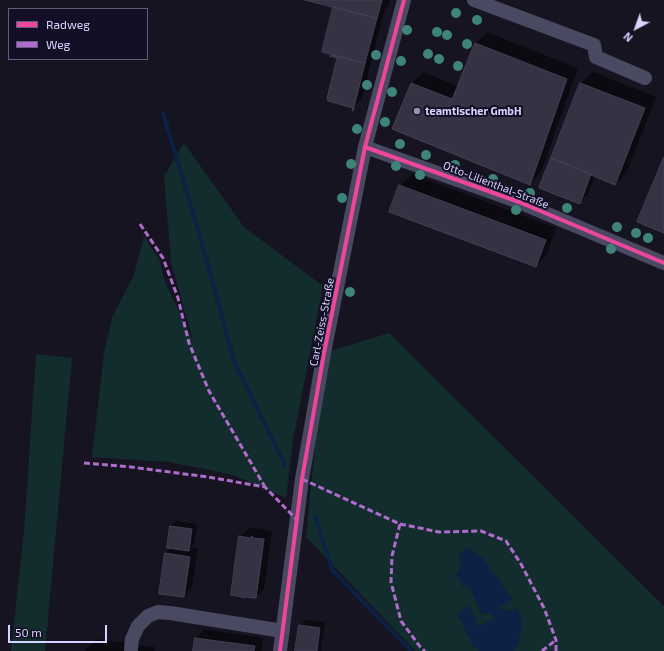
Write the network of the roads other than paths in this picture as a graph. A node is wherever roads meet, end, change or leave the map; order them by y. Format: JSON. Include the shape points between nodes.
{"nodes":[{"id":1,"x":404,"y":0,"type":"edge"},
{"id":2,"x":474,"y":0,"type":"edge"},
{"id":3,"x":645,"y":78,"type":"dead end"},
{"id":4,"x":365,"y":147,"type":"junction"},
{"id":5,"x":664,"y":263,"type":"edge"},
{"id":6,"x":283,"y":631,"type":"junction"},
{"id":7,"x":131,"y":649,"type":"dead end"},
{"id":8,"x":280,"y":651,"type":"edge"}],
"edges":[{"from":1,"to":4,"type":"street","name":"Carl-Zeiss-Straße"},
{"from":2,"to":3,"type":"street","via":[[594,45],[596,57]]},
{"from":4,"to":5,"type":"street","name":"Otto-Lilienthal-Straße","via":[[520,202]]},
{"from":4,"to":6,"type":"street","name":"Carl-Zeiss-Straße","via":[[302,479]]},
{"from":6,"to":7,"type":"street","via":[[158,612],[148,616],[138,626]]},
{"from":6,"to":8,"type":"street","name":"Carl-Zeiss-Straße"}]}
